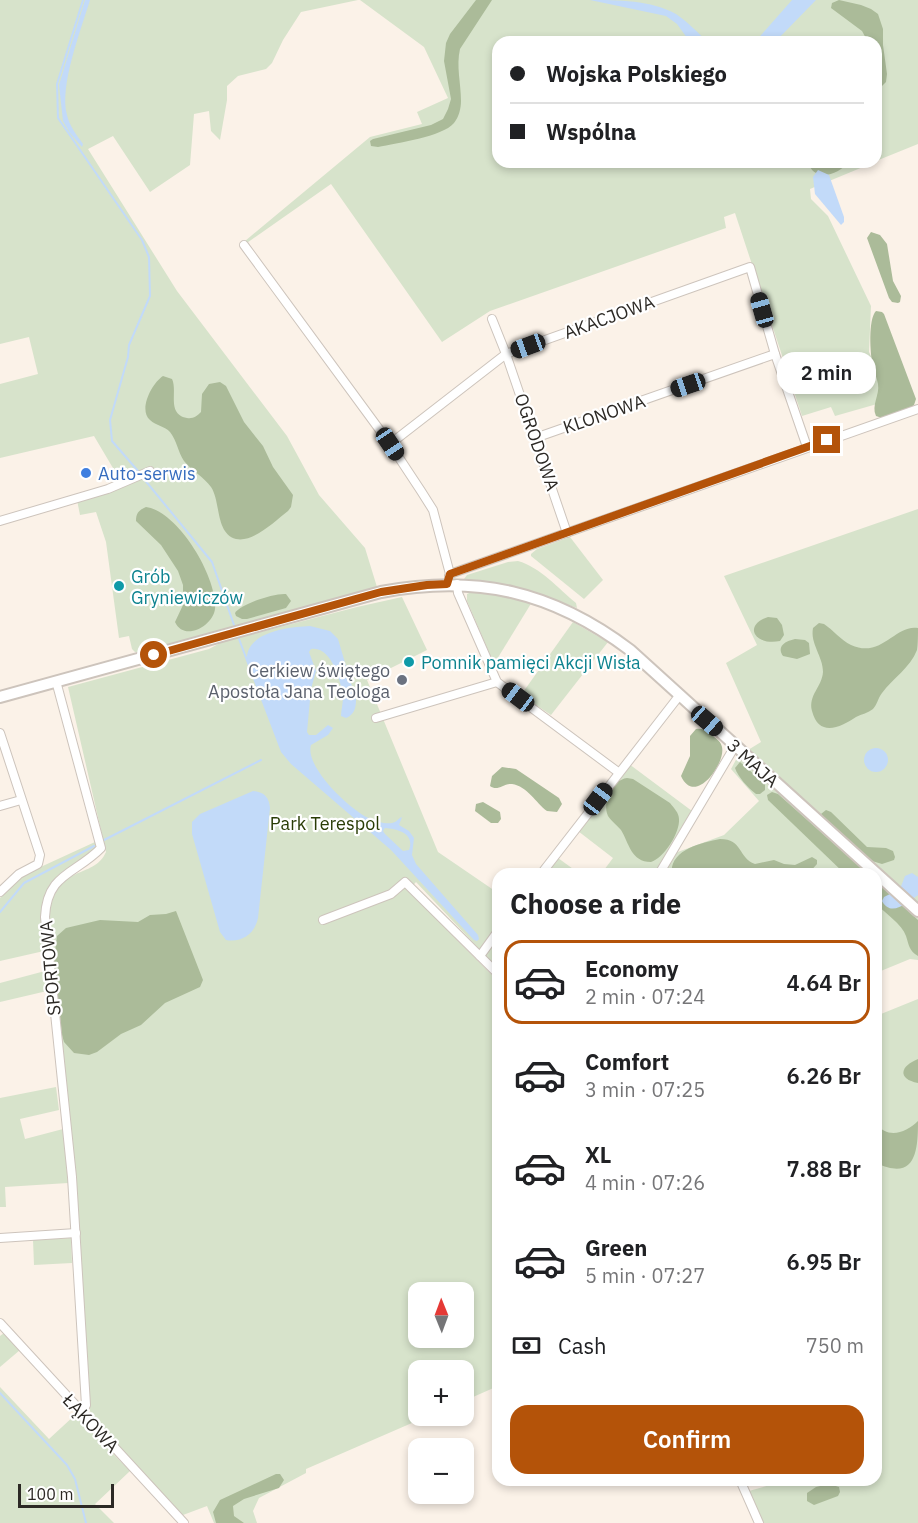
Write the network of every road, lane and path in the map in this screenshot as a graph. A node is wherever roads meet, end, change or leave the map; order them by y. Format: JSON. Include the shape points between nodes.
{"nodes":[{"id":1,"x":244,"y":245,"type":"dead end"},
{"id":2,"x":492,"y":319,"type":"dead end"},
{"id":3,"x":506,"y":354,"type":"junction"},
{"id":4,"x":775,"y":354,"type":"junction"},
{"id":5,"x":918,"y":408,"type":"edge"},
{"id":6,"x":535,"y":438,"type":"junction"},
{"id":7,"x":390,"y":444,"type":"junction"},
{"id":8,"x":807,"y":447,"type":"junction"},
{"id":9,"x":150,"y":471,"type":"dead end"},
{"id":10,"x":0,"y":521,"type":"edge"},
{"id":11,"x":567,"y":533,"type":"junction"},
{"id":12,"x":451,"y":581,"type":"junction"},
{"id":13,"x":56,"y":681,"type":"junction"},
{"id":14,"x":497,"y":682,"type":"junction"},
{"id":15,"x":678,"y":696,"type":"junction"},
{"id":16,"x":0,"y":697,"type":"edge"},
{"id":17,"x":376,"y":718,"type":"dead end"},
{"id":18,"x":0,"y":733,"type":"edge"},
{"id":19,"x":735,"y":746,"type":"junction"},
{"id":20,"x":618,"y":772,"type":"junction"},
{"id":21,"x":21,"y":800,"type":"junction"},
{"id":22,"x":0,"y":806,"type":"edge"},
{"id":23,"x":546,"y":868,"type":"edge"},
{"id":24,"x":663,"y":868,"type":"edge"},
{"id":25,"x":870,"y":868,"type":"edge"},
{"id":26,"x":882,"y":879,"type":"edge"},
{"id":27,"x":0,"y":892,"type":"edge"},
{"id":28,"x":918,"y":911,"type":"edge"},
{"id":29,"x":323,"y":920,"type":"dead end"},
{"id":30,"x":492,"y":939,"type":"edge"},
{"id":31,"x":480,"y":956,"type":"junction"},
{"id":32,"x":492,"y":968,"type":"edge"},
{"id":33,"x":75,"y":1233,"type":"junction"},
{"id":34,"x":0,"y":1238,"type":"edge"},
{"id":35,"x":0,"y":1323,"type":"edge"},
{"id":36,"x":82,"y":1413,"type":"junction"},
{"id":37,"x":743,"y":1486,"type":"edge"},
{"id":38,"x":184,"y":1523,"type":"edge"},
{"id":39,"x":759,"y":1523,"type":"edge"}],
"edges":[{"from":1,"to":7,"type":"street"},
{"from":2,"to":3,"type":"street","name":"OGRODOWA"},
{"from":3,"to":4,"type":"street","name":"AKACJOWA","via":[[750,267]]},
{"from":3,"to":6,"type":"street","name":"OGRODOWA"},
{"from":3,"to":7,"type":"street","name":"AKACJOWA"},
{"from":4,"to":6,"type":"street","name":"KLONOWA"},
{"from":4,"to":8,"type":"street"},
{"from":5,"to":8,"type":"street"},
{"from":6,"to":11,"type":"street","name":"OGRODOWA"},
{"from":7,"to":12,"type":"street","via":[[433,510]]},
{"from":8,"to":11,"type":"street"},
{"from":9,"to":10,"type":"street","via":[[108,489]]},
{"from":11,"to":12,"type":"street"},
{"from":12,"to":13,"type":"street","name":"3 MAJA","via":[[381,592]]},
{"from":12,"to":14,"type":"street"},
{"from":12,"to":15,"type":"street","name":"3 MAJA","via":[[522,594],[574,614],[630,650]]},
{"from":13,"to":16,"type":"street","name":"3 MAJA"},
{"from":13,"to":33,"type":"street","name":"SPORTOWA","via":[[101,848],[57,880],[45,909]]},
{"from":14,"to":17,"type":"street"},
{"from":14,"to":20,"type":"street"},
{"from":15,"to":19,"type":"street","name":"3 MAJA"},
{"from":15,"to":20,"type":"street"},
{"from":18,"to":21,"type":"street"},
{"from":19,"to":24,"type":"street"},
{"from":19,"to":25,"type":"street","name":"3 MAJA"},
{"from":20,"to":23,"type":"street"},
{"from":21,"to":22,"type":"street"},
{"from":21,"to":27,"type":"street","via":[[40,855],[38,864],[19,874]]},
{"from":26,"to":28,"type":"street","name":"3 MAJA"},
{"from":29,"to":31,"type":"street","via":[[391,894],[405,882]]},
{"from":30,"to":31,"type":"street"},
{"from":31,"to":32,"type":"street"},
{"from":33,"to":34,"type":"street"},
{"from":33,"to":36,"type":"street","via":[[86,1405]]},
{"from":35,"to":36,"type":"street","name":"ŁĄKOWA"},
{"from":36,"to":38,"type":"street","name":"ŁĄKOWA"},
{"from":37,"to":39,"type":"street"}]}
